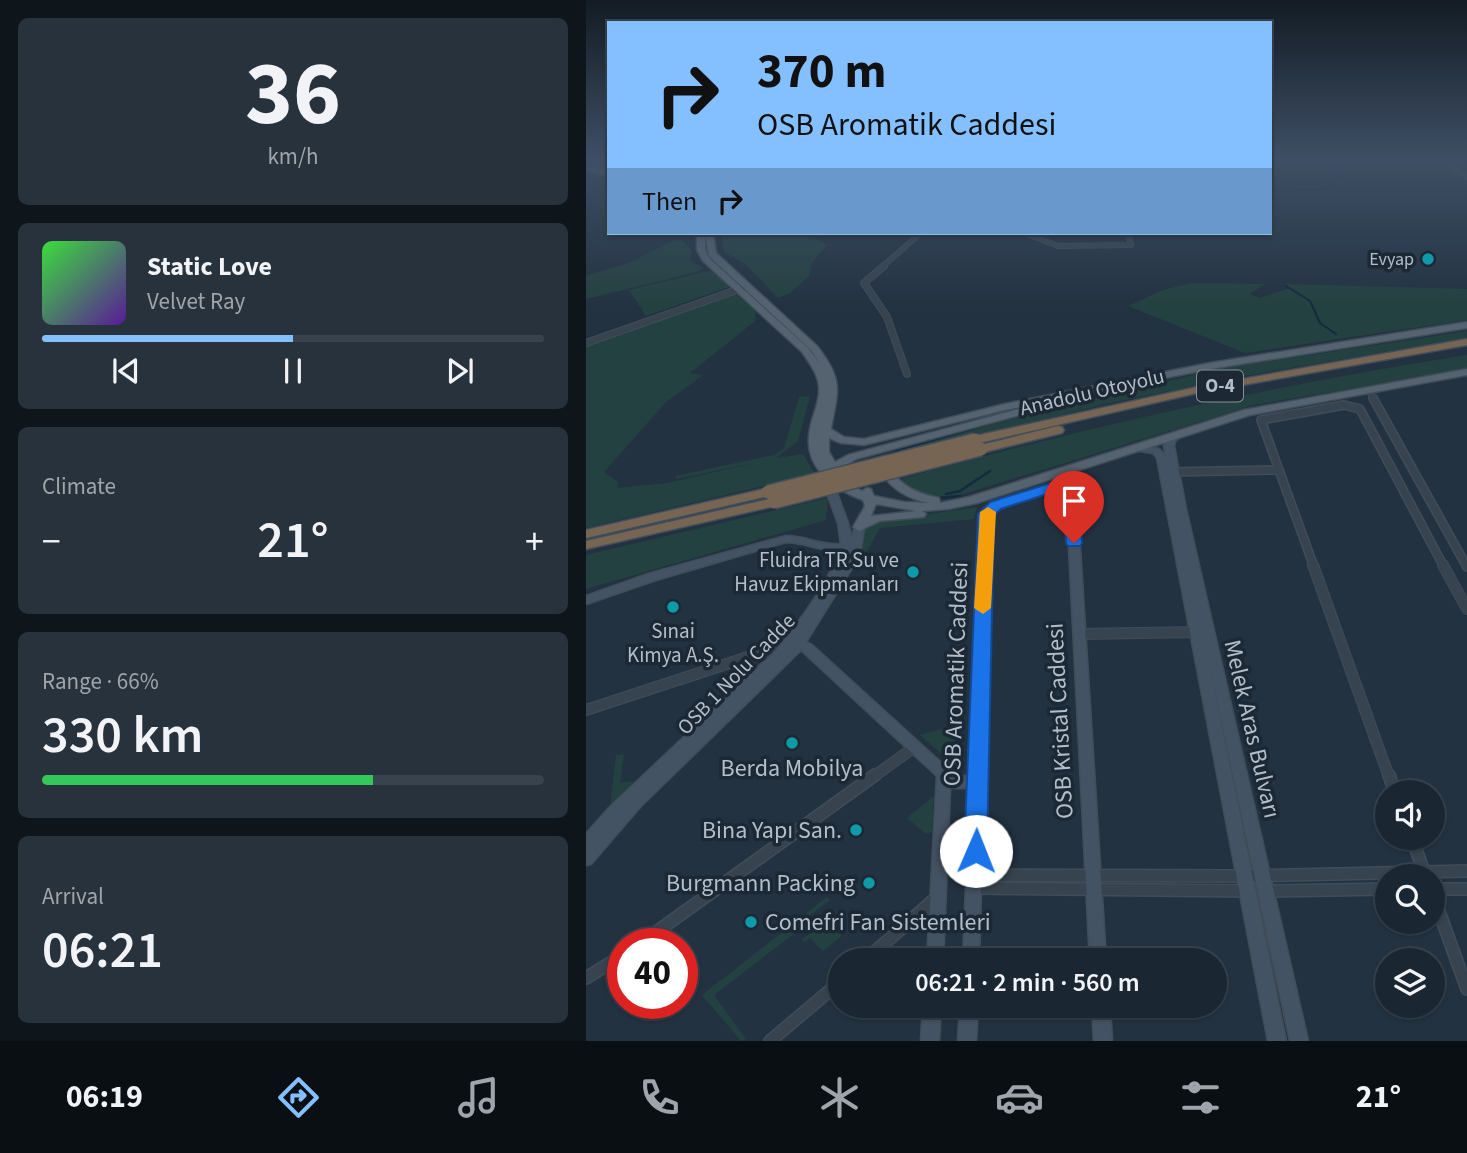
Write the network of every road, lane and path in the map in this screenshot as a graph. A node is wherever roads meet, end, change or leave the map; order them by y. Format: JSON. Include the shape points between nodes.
{"nodes":[{"id":1,"x":701,"y":235,"type":"edge"},
{"id":2,"x":709,"y":235,"type":"edge"},
{"id":3,"x":919,"y":235,"type":"edge"},
{"id":4,"x":1029,"y":235,"type":"edge"},
{"id":5,"x":1128,"y":235,"type":"edge"},
{"id":6,"x":741,"y":286,"type":"junction"},
{"id":7,"x":1467,"y":325,"type":"edge"},
{"id":8,"x":586,"y":341,"type":"edge"},
{"id":9,"x":1467,"y":342,"type":"edge"},
{"id":10,"x":1467,"y":350,"type":"edge"},
{"id":11,"x":1467,"y":372,"type":"edge"},
{"id":12,"x":907,"y":374,"type":"dead end"},
{"id":13,"x":1373,"y":392,"type":"junction"},
{"id":14,"x":1083,"y":393,"type":"junction"},
{"id":15,"x":826,"y":431,"type":"junction"},
{"id":16,"x":1182,"y":432,"type":"junction"},
{"id":17,"x":897,"y":445,"type":"junction"},
{"id":18,"x":978,"y":445,"type":"junction"},
{"id":19,"x":1133,"y":448,"type":"junction"},
{"id":20,"x":1278,"y":470,"type":"junction"},
{"id":21,"x":828,"y":471,"type":"junction"},
{"id":22,"x":1169,"y":472,"type":"junction"},
{"id":23,"x":1064,"y":484,"type":"joint"},
{"id":24,"x":991,"y":495,"type":"junction"},
{"id":25,"x":870,"y":496,"type":"junction"},
{"id":26,"x":771,"y":497,"type":"junction"},
{"id":27,"x":859,"y":527,"type":"junction"},
{"id":28,"x":586,"y":534,"type":"edge"},
{"id":29,"x":586,"y":545,"type":"edge"},
{"id":30,"x":848,"y":554,"type":"junction"},
{"id":31,"x":1467,"y":567,"type":"edge"},
{"id":32,"x":586,"y":600,"type":"edge"},
{"id":33,"x":1467,"y":609,"type":"edge"},
{"id":34,"x":1200,"y":632,"type":"junction"},
{"id":35,"x":1080,"y":634,"type":"junction"},
{"id":36,"x":790,"y":648,"type":"junction"},
{"id":37,"x":745,"y":658,"type":"junction"},
{"id":38,"x":586,"y":710,"type":"edge"},
{"id":39,"x":916,"y":746,"type":"junction"},
{"id":40,"x":1390,"y":780,"type":"edge"},
{"id":41,"x":946,"y":782,"type":"junction"},
{"id":42,"x":977,"y":782,"type":"junction"},
{"id":43,"x":586,"y":844,"type":"edge"},
{"id":44,"x":586,"y":859,"type":"edge"},
{"id":45,"x":1467,"y":871,"type":"edge"},
{"id":46,"x":1445,"y":873,"type":"edge"},
{"id":47,"x":1375,"y":875,"type":"edge"},
{"id":48,"x":1244,"y":876,"type":"junction"},
{"id":49,"x":1262,"y":876,"type":"junction"},
{"id":50,"x":975,"y":881,"type":"junction"},
{"id":51,"x":1094,"y":882,"type":"junction"},
{"id":52,"x":1445,"y":889,"type":"edge"},
{"id":53,"x":1467,"y":889,"type":"edge"},
{"id":54,"x":1375,"y":890,"type":"edge"},
{"id":55,"x":1248,"y":891,"type":"junction"},
{"id":56,"x":1267,"y":891,"type":"junction"},
{"id":57,"x":940,"y":894,"type":"junction"},
{"id":58,"x":938,"y":916,"type":"junction"},
{"id":59,"x":662,"y":928,"type":"edge"},
{"id":60,"x":1445,"y":928,"type":"edge"},
{"id":61,"x":901,"y":929,"type":"junction"},
{"id":62,"x":879,"y":948,"type":"edge"},
{"id":63,"x":936,"y":948,"type":"edge"},
{"id":64,"x":972,"y":948,"type":"edge"},
{"id":65,"x":1097,"y":948,"type":"edge"},
{"id":66,"x":607,"y":965,"type":"edge"},
{"id":67,"x":586,"y":978,"type":"edge"},
{"id":68,"x":1467,"y":989,"type":"edge"},
{"id":69,"x":828,"y":992,"type":"edge"},
{"id":70,"x":931,"y":1018,"type":"edge"},
{"id":71,"x":968,"y":1018,"type":"edge"},
{"id":72,"x":1102,"y":1018,"type":"edge"},
{"id":73,"x":770,"y":1041,"type":"edge"},
{"id":74,"x":930,"y":1041,"type":"edge"},
{"id":75,"x":967,"y":1041,"type":"edge"},
{"id":76,"x":1103,"y":1041,"type":"edge"},
{"id":77,"x":1277,"y":1041,"type":"edge"},
{"id":78,"x":1299,"y":1041,"type":"edge"}],
"edges":[{"from":1,"to":6,"type":"main road","via":[[702,254]]},
{"from":2,"to":6,"type":"main road","via":[[712,254]]},
{"from":3,"to":12,"type":"street","via":[[864,283],[887,317]]},
{"from":4,"to":5,"type":"street","via":[[1058,246],[1131,245]]},
{"from":6,"to":8,"type":"street"},
{"from":6,"to":15,"type":"main road","via":[[814,348],[828,367],[834,396]]},
{"from":6,"to":21,"type":"main road","via":[[818,368],[825,392],[814,450]]},
{"from":7,"to":14,"type":"main road","via":[[1210,366]]},
{"from":9,"to":18,"type":"highway","name":"Anadolu Otoyolu","number":"O-4","via":[[1208,388]]},
{"from":10,"to":18,"type":"highway","name":"Anadolu Otoyolu","number":"O-4"},
{"from":11,"to":13,"type":"main road"},
{"from":13,"to":16,"type":"main road","via":[[1248,412]]},
{"from":13,"to":31,"type":"street"},
{"from":14,"to":15,"type":"main road","via":[[864,442],[841,440]]},
{"from":14,"to":17,"type":"main road"},
{"from":15,"to":21,"type":"main road","via":[[823,453]]},
{"from":16,"to":19,"type":"main road"},
{"from":16,"to":22,"type":"street","via":[[1170,440]]},
{"from":17,"to":21,"type":"main road","via":[[844,460]]},
{"from":17,"to":24,"type":"main road","via":[[881,459],[889,477],[903,491],[936,501]]},
{"from":18,"to":26,"type":"highway","number":"O-4","bridge":true},
{"from":19,"to":22,"type":"street","via":[[1160,454]]},
{"from":19,"to":24,"type":"main road"},
{"from":20,"to":22,"type":"street"},
{"from":20,"to":33,"type":"street","via":[[1261,420],[1344,405],[1360,410]]},
{"from":20,"to":40,"type":"street"},
{"from":21,"to":25,"type":"main road"},
{"from":21,"to":30,"type":"street"},
{"from":22,"to":34,"type":"street"},
{"from":23,"to":35,"type":"street","name":"OSB Kristal Caddesi","via":[[1071,486]]},
{"from":23,"to":42,"type":"street","name":"OSB Aromatik Caddesi","via":[[996,506],[986,514]]},
{"from":24,"to":25,"type":"main road","via":[[926,507],[902,506]]},
{"from":24,"to":27,"type":"main road","via":[[946,510],[877,518]]},
{"from":25,"to":27,"type":"main road","name":"OSB 1 Nolu Cadde","via":[[869,512]]},
{"from":26,"to":28,"type":"highway","number":"O-4"},
{"from":26,"to":29,"type":"highway","number":"O-4"},
{"from":27,"to":30,"type":"street","name":"OSB 1 Nolu Cadde","via":[[858,546]]},
{"from":30,"to":32,"type":"street","via":[[801,539],[780,541]]},
{"from":30,"to":36,"type":"street","name":"OSB 1 Nolu Cadde"},
{"from":34,"to":35,"type":"street"},
{"from":34,"to":48,"type":"street"},
{"from":34,"to":49,"type":"street","name":"Melek Aras Bulvarı"},
{"from":35,"to":51,"type":"street","name":"OSB Kristal Caddesi"},
{"from":36,"to":37,"type":"street"},
{"from":36,"to":37,"type":"street"},
{"from":36,"to":39,"type":"street","via":[[821,662]]},
{"from":36,"to":43,"type":"street","name":"OSB 1 Nolu Cadde","via":[[614,812]]},
{"from":36,"to":44,"type":"street","name":"OSB 1 Nolu Cadde"},
{"from":37,"to":38,"type":"street"},
{"from":39,"to":41,"type":"street","via":[[941,768]]},
{"from":39,"to":59,"type":"street"},
{"from":41,"to":42,"type":"street"},
{"from":41,"to":57,"type":"street"},
{"from":42,"to":50,"type":"street","name":"OSB Aromatik Caddesi"},
{"from":45,"to":46,"type":"street"},
{"from":47,"to":49,"type":"street"},
{"from":48,"to":49,"type":"street"},
{"from":48,"to":51,"type":"street"},
{"from":48,"to":55,"type":"street"},
{"from":49,"to":56,"type":"street","name":"Melek Aras Bulvarı"},
{"from":50,"to":51,"type":"street"},
{"from":50,"to":64,"type":"street","name":"OSB Aromatik Caddesi"},
{"from":51,"to":55,"type":"street"},
{"from":51,"to":65,"type":"street","name":"OSB Kristal Caddesi"},
{"from":52,"to":53,"type":"street"},
{"from":54,"to":56,"type":"street"},
{"from":55,"to":56,"type":"street"},
{"from":55,"to":77,"type":"street"},
{"from":56,"to":78,"type":"street","name":"Melek Aras Bulvarı"},
{"from":57,"to":58,"type":"street"},
{"from":57,"to":61,"type":"street"},
{"from":58,"to":61,"type":"street"},
{"from":58,"to":63,"type":"street"},
{"from":60,"to":68,"type":"street"},
{"from":61,"to":62,"type":"street"},
{"from":66,"to":67,"type":"street"},
{"from":69,"to":73,"type":"street"},
{"from":70,"to":74,"type":"street"},
{"from":71,"to":75,"type":"street"},
{"from":72,"to":76,"type":"street"}]}
